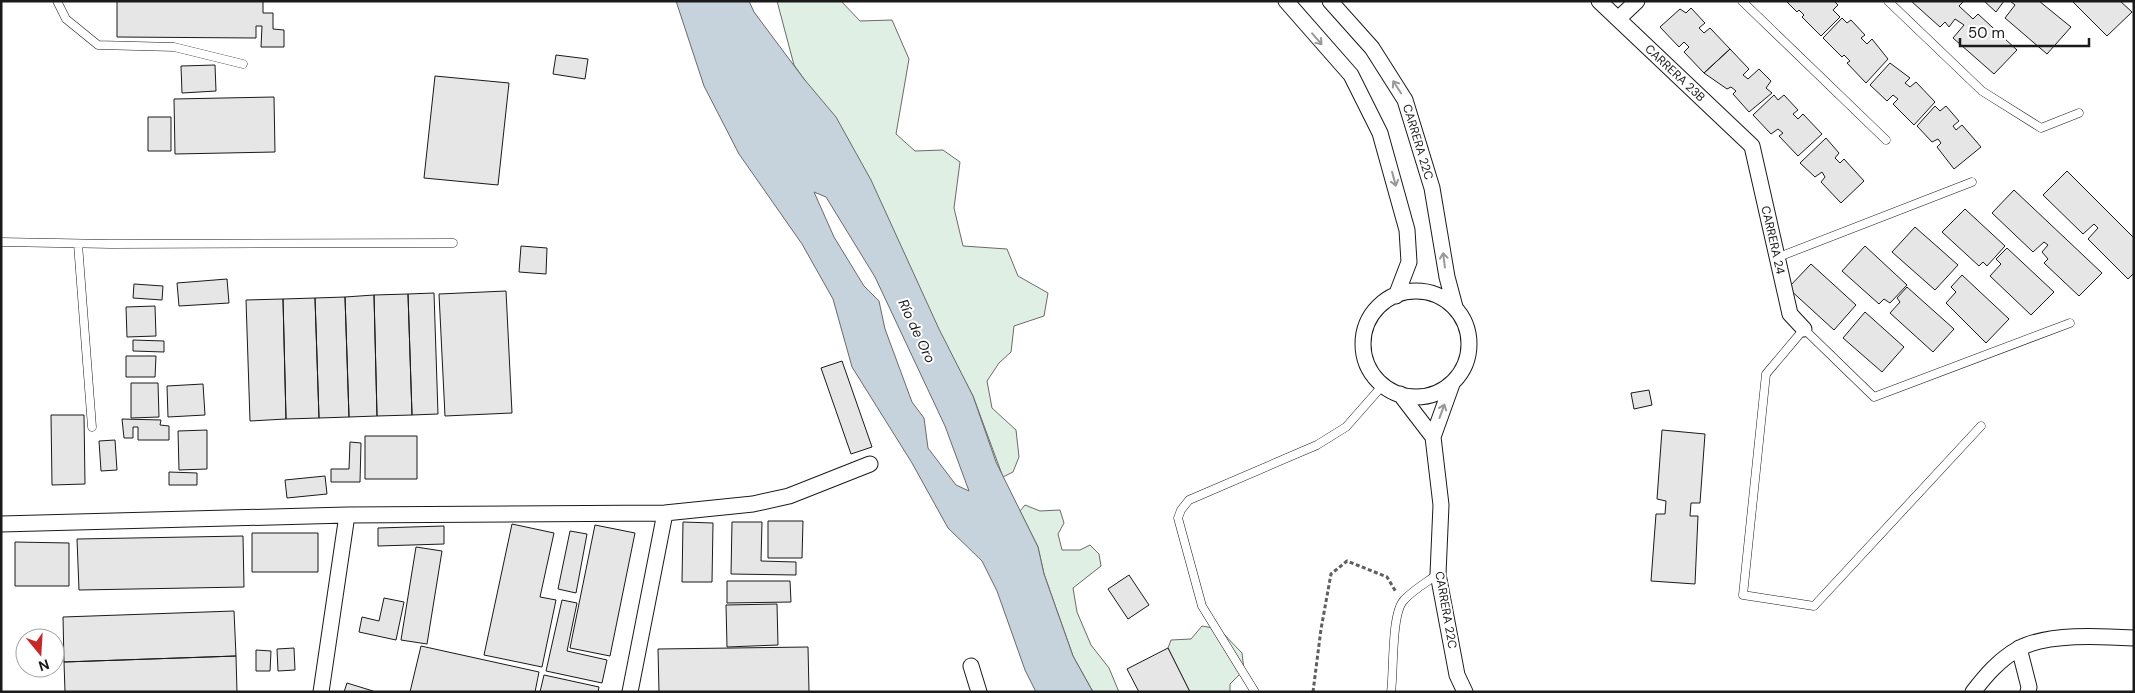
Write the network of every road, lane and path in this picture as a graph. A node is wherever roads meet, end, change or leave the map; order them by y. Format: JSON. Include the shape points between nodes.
{"nodes":[{"id":1,"x":58,"y":1,"type":"edge"},
{"id":2,"x":1286,"y":1,"type":"edge"},
{"id":3,"x":1330,"y":1,"type":"edge"},
{"id":4,"x":1599,"y":1,"type":"edge"},
{"id":5,"x":1637,"y":1,"type":"edge"},
{"id":6,"x":1742,"y":1,"type":"edge"},
{"id":7,"x":1888,"y":1,"type":"edge"},
{"id":8,"x":1618,"y":19,"type":"junction"},
{"id":9,"x":243,"y":64,"type":"dead end"},
{"id":10,"x":2079,"y":113,"type":"dead end"},
{"id":11,"x":1886,"y":140,"type":"dead end"},
{"id":12,"x":1752,"y":146,"type":"joint"},
{"id":13,"x":1972,"y":182,"type":"dead end"},
{"id":14,"x":1,"y":242,"type":"edge"},
{"id":15,"x":453,"y":243,"type":"dead end"},
{"id":16,"x":78,"y":244,"type":"junction"},
{"id":17,"x":1776,"y":258,"type":"junction"},
{"id":18,"x":1396,"y":296,"type":"junction"},
{"id":19,"x":1455,"y":307,"type":"junction"},
{"id":20,"x":2070,"y":323,"type":"dead end"},
{"id":21,"x":1804,"y":329,"type":"junction"},
{"id":22,"x":1452,"y":384,"type":"junction"},
{"id":23,"x":1383,"y":386,"type":"junction"},
{"id":24,"x":1400,"y":394,"type":"junction"},
{"id":25,"x":1981,"y":426,"type":"dead end"},
{"id":26,"x":92,"y":427,"type":"dead end"},
{"id":27,"x":1433,"y":437,"type":"junction"},
{"id":28,"x":870,"y":464,"type":"dead end"},
{"id":29,"x":665,"y":513,"type":"junction"},
{"id":30,"x":348,"y":515,"type":"junction"},
{"id":31,"x":1,"y":524,"type":"edge"},
{"id":32,"x":1438,"y":574,"type":"junction"},
{"id":33,"x":1402,"y":601,"type":"junction"},
{"id":34,"x":2134,"y":638,"type":"edge"},
{"id":35,"x":2019,"y":648,"type":"junction"},
{"id":36,"x":971,"y":666,"type":"dead end"},
{"id":37,"x":321,"y":692,"type":"edge"},
{"id":38,"x":630,"y":692,"type":"edge"},
{"id":39,"x":980,"y":692,"type":"edge"},
{"id":40,"x":1255,"y":692,"type":"edge"},
{"id":41,"x":1313,"y":692,"type":"edge"},
{"id":42,"x":1392,"y":692,"type":"edge"},
{"id":43,"x":1465,"y":692,"type":"edge"},
{"id":44,"x":1973,"y":692,"type":"edge"},
{"id":45,"x":2028,"y":692,"type":"edge"}],
"edges":[{"from":1,"to":9,"type":"lane","via":[[66,19],[98,45],[174,47]]},
{"from":2,"to":18,"type":"street","one_way":true,"via":[[1351,75],[1380,133],[1407,230],[1409,262]]},
{"from":19,"to":3,"type":"street","name":"CARRERA 22C","one_way":true,"via":[[1432,188],[1405,100],[1372,48]]},
{"from":4,"to":8,"type":"street","name":"CARRERA 23B"},
{"from":5,"to":8,"type":"street"},
{"from":6,"to":11,"type":"lane"},
{"from":7,"to":10,"type":"lane","via":[[1982,91],[2014,113],[2041,128]]},
{"from":8,"to":12,"type":"street","name":"CARRERA 23B"},
{"from":12,"to":17,"type":"street","name":"CARRERA 24"},
{"from":13,"to":17,"type":"lane"},
{"from":14,"to":16,"type":"lane"},
{"from":15,"to":16,"type":"lane"},
{"from":16,"to":26,"type":"lane"},
{"from":17,"to":21,"type":"street","name":"CARRERA 24","via":[[1790,314]]},
{"from":18,"to":19,"type":"street","via":[[1421,291]]},
{"from":18,"to":23,"type":"street","via":[[1375,311],[1364,334],[1365,359]]},
{"from":19,"to":22,"type":"street","via":[[1468,329],[1470,342],[1464,367]]},
{"from":20,"to":21,"type":"lane","via":[[1874,397]]},
{"from":21,"to":25,"type":"lane","via":[[1766,374],[1743,596],[1814,606]]},
{"from":22,"to":24,"type":"street","via":[[1425,396]]},
{"from":27,"to":22,"type":"street","name":"CARRERA 22C","one_way":true},
{"from":23,"to":24,"type":"street"},
{"from":23,"to":40,"type":"lane","via":[[1346,427],[1324,440],[1189,500],[1181,510],[1178,518],[1202,606]]},
{"from":24,"to":27,"type":"street"},
{"from":27,"to":32,"type":"street","name":"CARRERA 22C","via":[[1441,505]]},
{"from":28,"to":29,"type":"street","via":[[789,496],[753,504]]},
{"from":29,"to":30,"type":"street"},
{"from":29,"to":38,"type":"street"},
{"from":30,"to":31,"type":"street"},
{"from":30,"to":37,"type":"street"},
{"from":32,"to":33,"type":"lane"},
{"from":32,"to":43,"type":"street","name":"CARRERA 22C","via":[[1458,675]]},
{"from":33,"to":41,"type":"path","via":[[1387,577],[1347,561],[1331,574]]},
{"from":33,"to":42,"type":"lane","via":[[1394,630]]},
{"from":34,"to":35,"type":"street","via":[[2076,638]]},
{"from":35,"to":44,"type":"street","via":[[1992,668]]},
{"from":35,"to":45,"type":"street"},
{"from":36,"to":39,"type":"street"}]}
